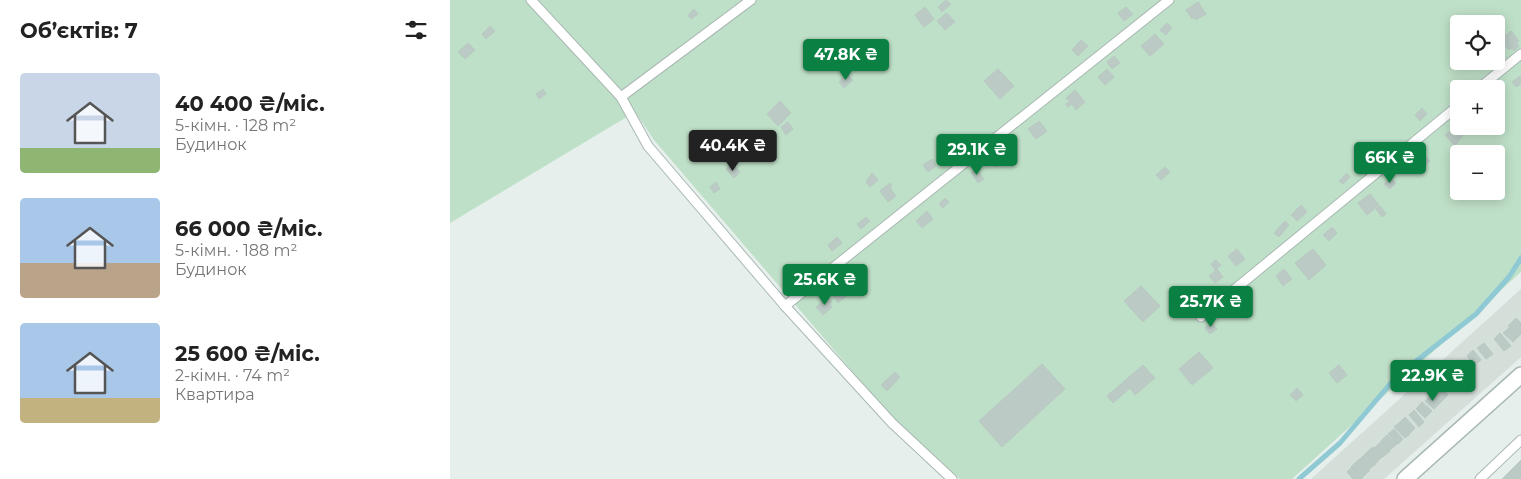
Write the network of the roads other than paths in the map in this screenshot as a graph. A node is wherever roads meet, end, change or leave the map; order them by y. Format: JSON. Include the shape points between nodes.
{"nodes":[{"id":1,"x":531,"y":0,"type":"edge"},
{"id":2,"x":751,"y":0,"type":"edge"},
{"id":3,"x":1168,"y":0,"type":"edge"},
{"id":4,"x":1521,"y":54,"type":"edge"},
{"id":5,"x":1489,"y":80,"type":"edge"},
{"id":6,"x":621,"y":97,"type":"junction"},
{"id":7,"x":1450,"y":112,"type":"edge"},
{"id":8,"x":785,"y":306,"type":"junction"},
{"id":9,"x":1200,"y":316,"type":"dead end"},
{"id":10,"x":1521,"y":376,"type":"edge"},
{"id":11,"x":1521,"y":440,"type":"edge"},
{"id":12,"x":952,"y":479,"type":"edge"},
{"id":13,"x":1405,"y":479,"type":"edge"},
{"id":14,"x":1480,"y":479,"type":"edge"}],
"edges":[{"from":1,"to":6,"type":"lane"},
{"from":2,"to":6,"type":"lane"},
{"from":3,"to":8,"type":"lane"},
{"from":4,"to":5,"type":"lane"},
{"from":6,"to":8,"type":"lane","via":[[648,146]]},
{"from":7,"to":9,"type":"lane"},
{"from":8,"to":12,"type":"lane","via":[[892,423]]},
{"from":10,"to":13,"type":"street"},
{"from":11,"to":14,"type":"lane"}]}
